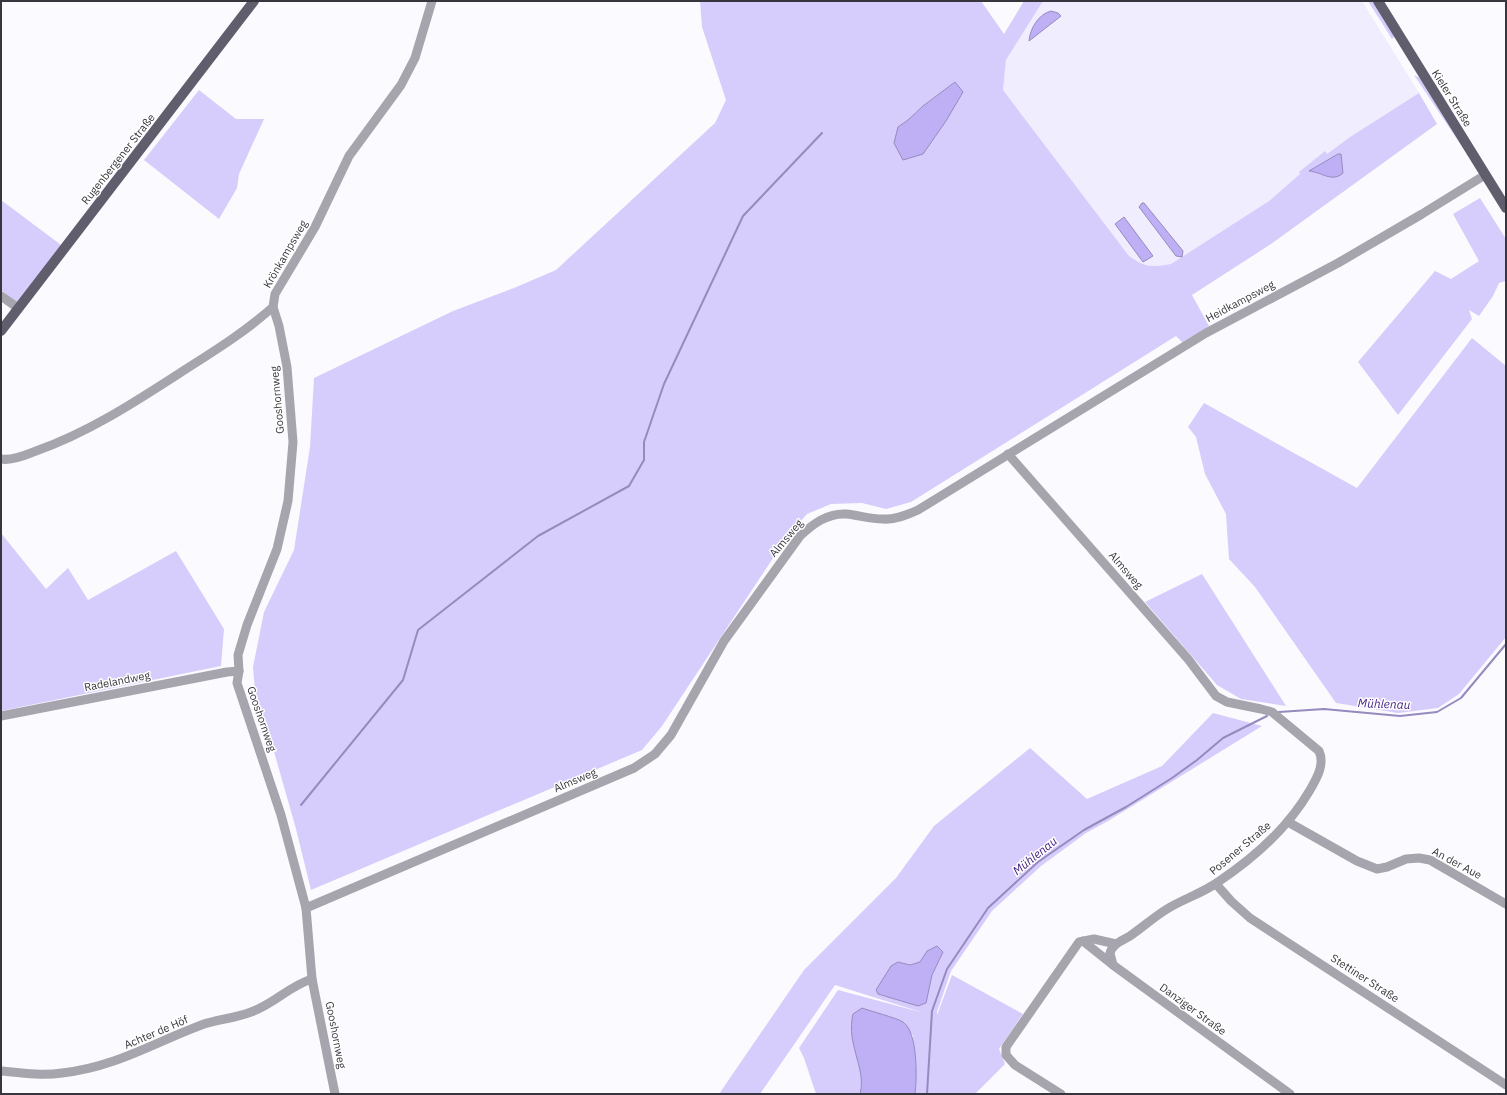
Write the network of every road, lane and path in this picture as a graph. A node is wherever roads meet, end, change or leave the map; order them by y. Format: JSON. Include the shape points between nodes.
{"nodes":[{"id":1,"x":254,"y":1,"type":"edge"},
{"id":2,"x":432,"y":1,"type":"edge"},
{"id":3,"x":1378,"y":1,"type":"edge"},
{"id":4,"x":1485,"y":175,"type":"junction"},
{"id":5,"x":1506,"y":208,"type":"edge"},
{"id":6,"x":1,"y":296,"type":"edge"},
{"id":7,"x":272,"y":307,"type":"junction"},
{"id":8,"x":18,"y":308,"type":"junction"},
{"id":9,"x":1,"y":331,"type":"edge"},
{"id":10,"x":1008,"y":454,"type":"junction"},
{"id":11,"x":1,"y":460,"type":"edge"},
{"id":12,"x":239,"y":671,"type":"junction"},
{"id":13,"x":1,"y":716,"type":"edge"},
{"id":14,"x":1319,"y":751,"type":"joint"},
{"id":15,"x":1288,"y":822,"type":"junction"},
{"id":16,"x":1216,"y":884,"type":"junction"},
{"id":17,"x":1506,"y":904,"type":"edge"},
{"id":18,"x":306,"y":908,"type":"junction"},
{"id":19,"x":1083,"y":941,"type":"junction"},
{"id":20,"x":1116,"y":944,"type":"junction"},
{"id":21,"x":1113,"y":965,"type":"junction"},
{"id":22,"x":312,"y":979,"type":"junction"},
{"id":23,"x":1,"y":1071,"type":"edge"},
{"id":24,"x":1506,"y":1085,"type":"edge"},
{"id":25,"x":335,"y":1094,"type":"edge"},
{"id":26,"x":1060,"y":1094,"type":"edge"},
{"id":27,"x":1290,"y":1094,"type":"edge"}],
"edges":[{"from":1,"to":8,"type":"main road","name":"Rugenbergener Straße"},
{"from":2,"to":7,"type":"street","name":"Krönkampsweg","via":[[415,58],[401,85],[349,156],[315,227],[274,294]]},
{"from":3,"to":4,"type":"main road","name":"Kieler Straße"},
{"from":4,"to":5,"type":"main road","name":"Kieler Straße"},
{"from":4,"to":10,"type":"street","name":"Heidkampsweg","via":[[1338,263],[1209,331]]},
{"from":6,"to":8,"type":"street"},
{"from":7,"to":11,"type":"street","via":[[235,337],[102,420],[56,444],[22,457]]},
{"from":7,"to":12,"type":"street","name":"Gooshornweg","via":[[279,326],[287,367],[293,442],[288,501],[277,549],[238,655]]},
{"from":8,"to":9,"type":"main road","name":"Rugenbergener Straße"},
{"from":10,"to":14,"type":"street","name":"Almsweg","via":[[1188,659],[1216,696],[1227,702],[1272,712]]},
{"from":10,"to":18,"type":"street","name":"Almsweg","via":[[901,518],[883,520],[845,514],[813,524],[800,536],[724,641],[671,734],[655,754],[634,768]]},
{"from":12,"to":13,"type":"street","name":"Radelandweg"},
{"from":12,"to":18,"type":"street","name":"Gooshornweg","via":[[237,683],[281,815]]},
{"from":14,"to":15,"type":"street","name":"Posener Straße","via":[[1322,765],[1316,780]]},
{"from":15,"to":16,"type":"street","name":"Posener Straße","via":[[1237,869]]},
{"from":15,"to":17,"type":"street","name":"An der Aue","via":[[1357,861],[1377,868],[1419,858],[1430,860]]},
{"from":16,"to":20,"type":"street","name":"Posener Straße","via":[[1167,909]]},
{"from":16,"to":24,"type":"street","name":"Stettiner Straße","via":[[1250,918]]},
{"from":18,"to":22,"type":"street","name":"Gooshornweg"},
{"from":19,"to":20,"type":"street","via":[[1094,939]]},
{"from":19,"to":21,"type":"street","name":"Danziger Straße"},
{"from":19,"to":26,"type":"street","via":[[1075,947],[1006,1047],[1006,1056]]},
{"from":20,"to":21,"type":"street","via":[[1110,953]]},
{"from":21,"to":27,"type":"street","name":"Danziger Straße"},
{"from":22,"to":23,"type":"street","name":"Achter de Höf","via":[[294,986],[251,1013],[205,1024],[102,1066],[44,1074]]},
{"from":22,"to":25,"type":"street","name":"Gooshornweg"}]}
